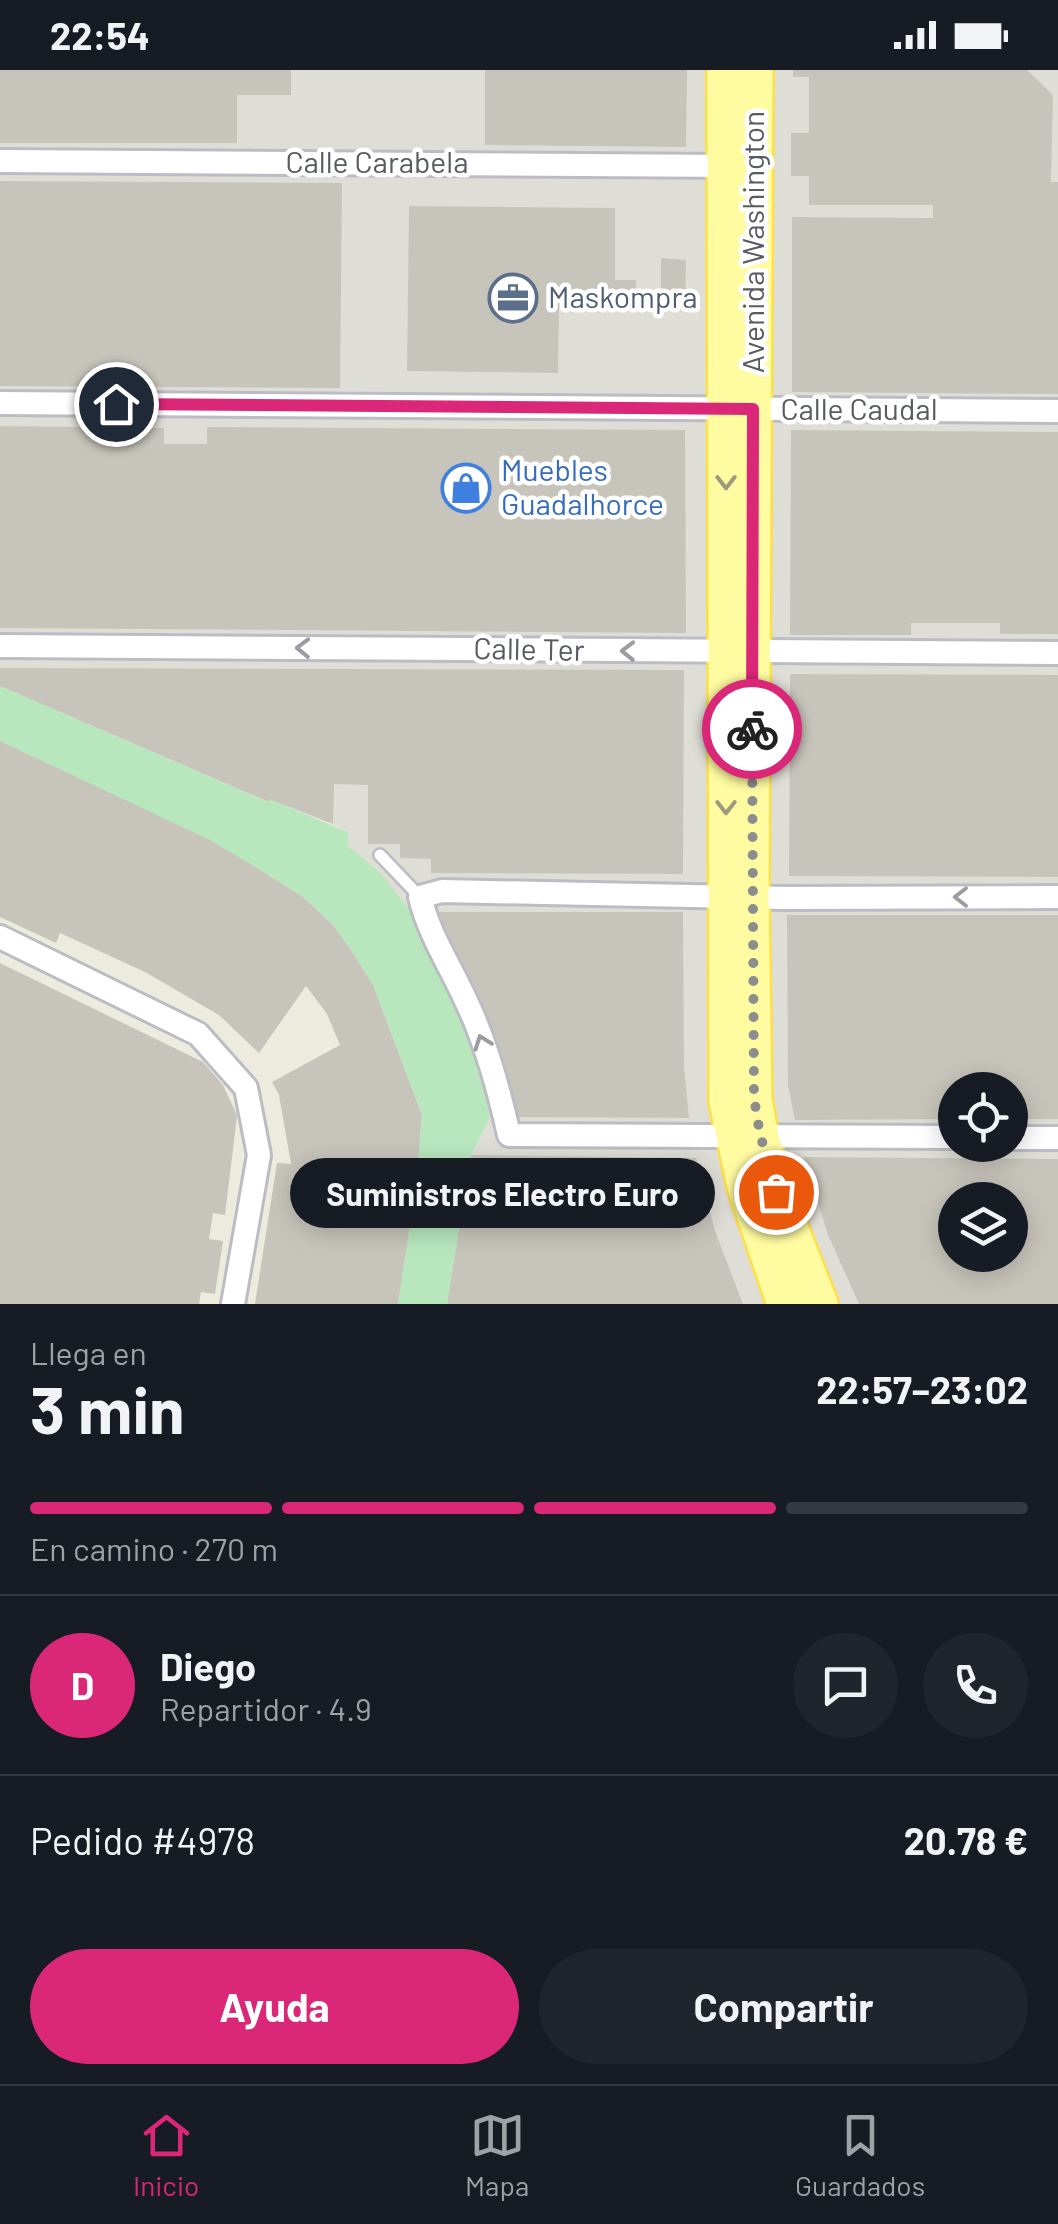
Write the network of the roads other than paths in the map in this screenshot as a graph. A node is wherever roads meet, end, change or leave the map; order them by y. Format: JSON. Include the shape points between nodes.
{"nodes":[{"id":1,"x":726,"y":70,"type":"edge"},
{"id":2,"x":755,"y":70,"type":"edge"},
{"id":3,"x":0,"y":161,"type":"edge"},
{"id":4,"x":740,"y":166,"type":"junction"},
{"id":5,"x":0,"y":403,"type":"edge"},
{"id":6,"x":740,"y":409,"type":"junction"},
{"id":7,"x":1058,"y":411,"type":"edge"},
{"id":8,"x":0,"y":646,"type":"edge"},
{"id":9,"x":739,"y":652,"type":"junction"},
{"id":10,"x":1058,"y":653,"type":"edge"},
{"id":11,"x":380,"y":855,"type":"dead end"},
{"id":12,"x":739,"y":896,"type":"junction"},
{"id":13,"x":420,"y":897,"type":"junction"},
{"id":14,"x":1058,"y":897,"type":"edge"},
{"id":15,"x":0,"y":938,"type":"edge"},
{"id":16,"x":746,"y":1135,"type":"junction"},
{"id":17,"x":938,"y":1137,"type":"edge"},
{"id":18,"x":1028,"y":1138,"type":"edge"},
{"id":19,"x":1058,"y":1138,"type":"edge"},
{"id":20,"x":233,"y":1304,"type":"edge"},
{"id":21,"x":785,"y":1304,"type":"edge"},
{"id":22,"x":820,"y":1304,"type":"edge"}],
"edges":[{"from":1,"to":4,"type":"main road","name":"Avenida Washington"},
{"from":2,"to":4,"type":"main road","name":"Avenida Washington"},
{"from":3,"to":4,"type":"street","name":"Calle Carabela"},
{"from":4,"to":6,"type":"main road","name":"Avenida Washington"},
{"from":5,"to":6,"type":"street","name":"Calle Caudal"},
{"from":6,"to":7,"type":"street","name":"Calle Caudal"},
{"from":6,"to":9,"type":"main road","name":"Avenida Washington"},
{"from":9,"to":8,"type":"street","name":"Calle Ter","one_way":true},
{"from":9,"to":10,"type":"street","name":"Calle Ter"},
{"from":9,"to":12,"type":"main road","name":"Avenida Washington"},
{"from":11,"to":13,"type":"lane"},
{"from":12,"to":13,"type":"street","via":[[442,891]]},
{"from":14,"to":12,"type":"street","one_way":true},
{"from":12,"to":16,"type":"main road","name":"Avenida Washington","via":[[754,1098]]},
{"from":16,"to":13,"type":"street","one_way":true,"via":[[509,1135],[468,1004]]},
{"from":15,"to":20,"type":"street","via":[[198,1034],[246,1088],[259,1155]]},
{"from":16,"to":17,"type":"street"},
{"from":16,"to":21,"type":"main road","name":"Avenida Washington","via":[[745,1186]]},
{"from":16,"to":22,"type":"main road","name":"Avenida Washington"},
{"from":18,"to":19,"type":"street"}]}
